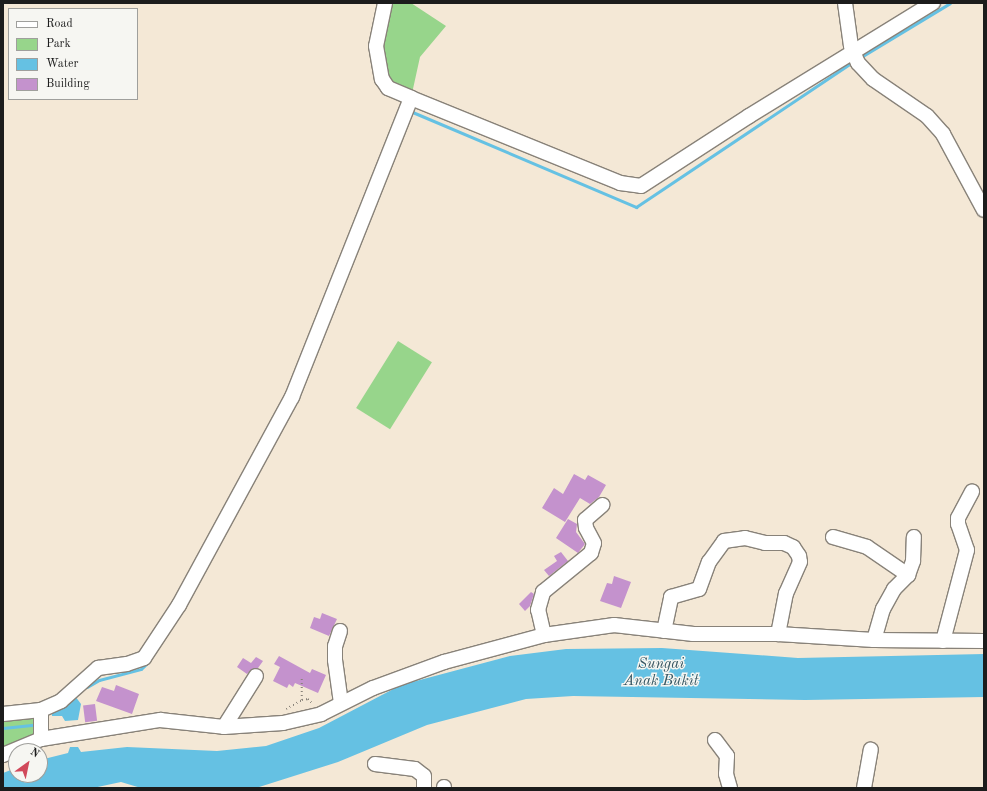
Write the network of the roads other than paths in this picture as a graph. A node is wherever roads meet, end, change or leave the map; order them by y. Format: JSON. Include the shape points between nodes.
{"nodes":[{"id":1,"x":385,"y":3,"type":"edge"},
{"id":2,"x":844,"y":3,"type":"edge"},
{"id":3,"x":934,"y":3,"type":"edge"},
{"id":4,"x":855,"y":57,"type":"junction"},
{"id":5,"x":411,"y":98,"type":"junction"},
{"id":6,"x":984,"y":210,"type":"edge"},
{"id":7,"x":972,"y":492,"type":"dead end"},
{"id":8,"x":602,"y":505,"type":"dead end"},
{"id":9,"x":914,"y":537,"type":"dead end"},
{"id":10,"x":833,"y":538,"type":"dead end"},
{"id":11,"x":908,"y":575,"type":"junction"},
{"id":12,"x":340,"y":630,"type":"dead end"},
{"id":13,"x":664,"y":632,"type":"junction"},
{"id":14,"x":778,"y":634,"type":"junction"},
{"id":15,"x":544,"y":635,"type":"junction"},
{"id":16,"x":874,"y":640,"type":"junction"},
{"id":17,"x":943,"y":641,"type":"junction"},
{"id":18,"x":984,"y":641,"type":"edge"},
{"id":19,"x":256,"y":676,"type":"dead end"},
{"id":20,"x":341,"y":703,"type":"junction"},
{"id":21,"x":41,"y":710,"type":"junction"},
{"id":22,"x":3,"y":714,"type":"edge"},
{"id":23,"x":224,"y":727,"type":"junction"},
{"id":24,"x":42,"y":739,"type":"junction"},
{"id":25,"x":715,"y":740,"type":"dead end"},
{"id":26,"x":871,"y":750,"type":"dead end"},
{"id":27,"x":3,"y":755,"type":"edge"},
{"id":28,"x":375,"y":764,"type":"dead end"},
{"id":29,"x":424,"y":788,"type":"edge"},
{"id":30,"x":730,"y":788,"type":"edge"},
{"id":31,"x":864,"y":788,"type":"edge"}],
"edges":[{"from":1,"to":5,"type":"street","via":[[376,46],[382,79],[388,88]]},
{"from":2,"to":4,"type":"street"},
{"from":3,"to":4,"type":"street"},
{"from":4,"to":5,"type":"street","via":[[641,186],[620,182]]},
{"from":4,"to":6,"type":"street","via":[[873,79],[927,116],[943,134]]},
{"from":5,"to":21,"type":"street","via":[[292,397],[151,651],[135,662],[98,668],[61,701]]},
{"from":7,"to":17,"type":"street","via":[[958,518],[967,550]]},
{"from":8,"to":15,"type":"street","via":[[586,520],[586,528],[594,543],[591,553],[543,592],[538,610]]},
{"from":9,"to":11,"type":"street"},
{"from":10,"to":11,"type":"street","via":[[867,547]]},
{"from":11,"to":16,"type":"street","via":[[894,589],[883,609]]},
{"from":12,"to":20,"type":"street","via":[[335,646],[335,660]]},
{"from":13,"to":14,"type":"street"},
{"from":13,"to":14,"type":"street","via":[[671,597],[699,588],[709,562],[724,541],[745,538],[765,543],[784,543],[793,547],[799,556],[800,562],[786,593]]},
{"from":13,"to":15,"type":"street","via":[[614,625]]},
{"from":14,"to":16,"type":"street"},
{"from":15,"to":20,"type":"street","via":[[444,662],[373,688]]},
{"from":16,"to":17,"type":"street"},
{"from":17,"to":18,"type":"street"},
{"from":19,"to":23,"type":"street"},
{"from":20,"to":23,"type":"street","via":[[321,714],[284,723]]},
{"from":21,"to":22,"type":"street"},
{"from":21,"to":24,"type":"street"},
{"from":23,"to":24,"type":"street","via":[[160,720]]},
{"from":24,"to":27,"type":"street"},
{"from":25,"to":30,"type":"street","via":[[728,756],[726,774]]},
{"from":26,"to":31,"type":"street"},
{"from":28,"to":29,"type":"street","via":[[415,769],[424,776]]}]}
